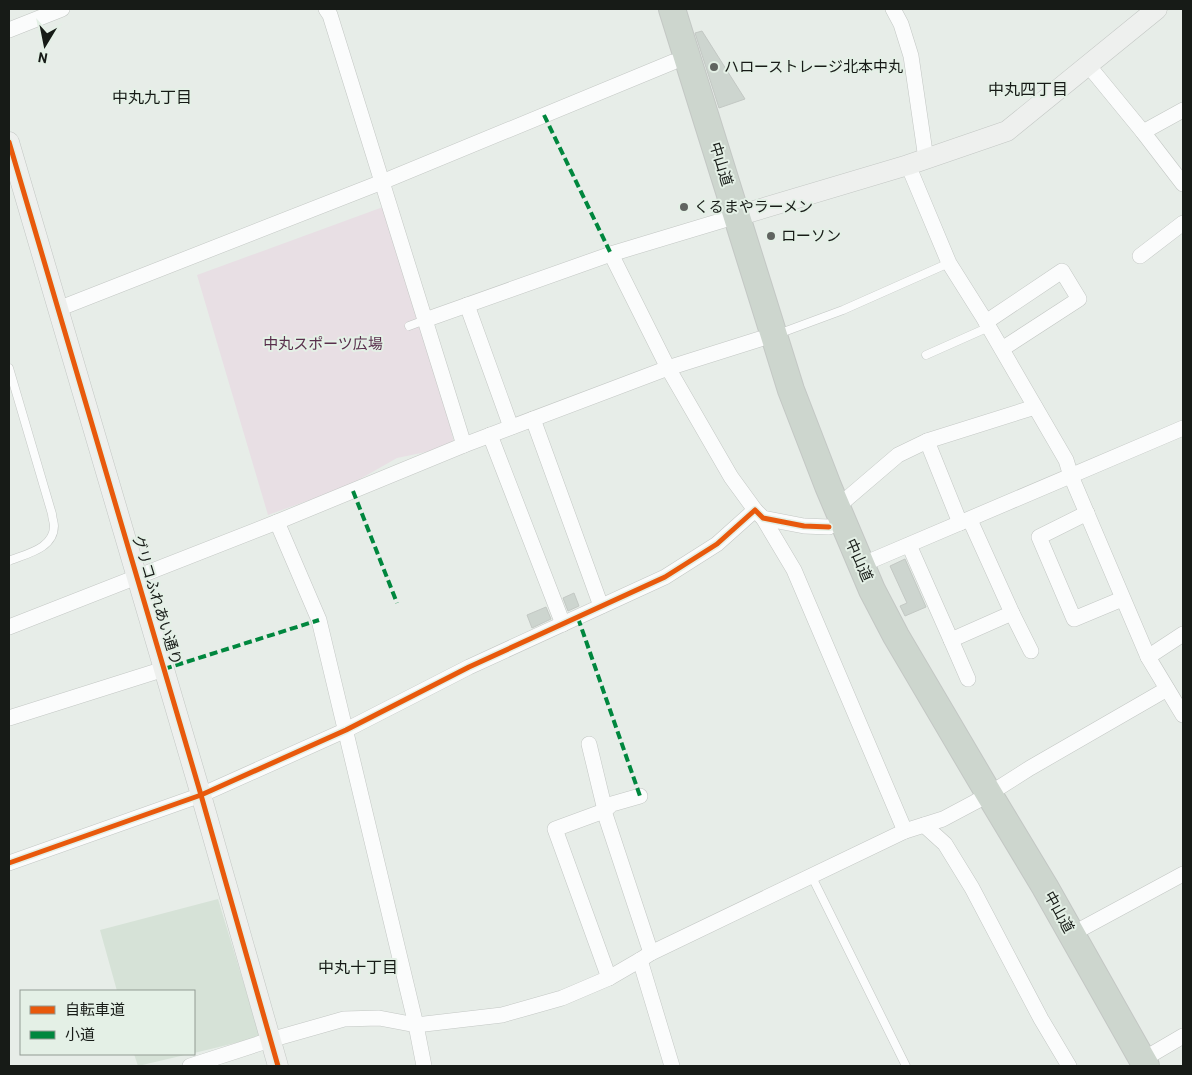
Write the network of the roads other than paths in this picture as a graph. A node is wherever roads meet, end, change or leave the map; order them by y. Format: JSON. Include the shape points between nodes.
{"nodes":[{"id":1,"x":62,"y":9,"type":"edge"},
{"id":2,"x":326,"y":9,"type":"edge"},
{"id":3,"x":656,"y":9,"type":"edge"},
{"id":4,"x":672,"y":9,"type":"edge"},
{"id":5,"x":893,"y":9,"type":"edge"},
{"id":6,"x":1157,"y":9,"type":"edge"},
{"id":7,"x":9,"y":30,"type":"edge"},
{"id":8,"x":673,"y":62,"type":"junction"},
{"id":9,"x":1088,"y":66,"type":"junction"},
{"id":10,"x":1183,"y":110,"type":"edge"},
{"id":11,"x":1143,"y":132,"type":"junction"},
{"id":12,"x":9,"y":142,"type":"edge"},
{"id":13,"x":917,"y":162,"type":"junction"},
{"id":14,"x":1181,"y":177,"type":"edge"},
{"id":15,"x":382,"y":182,"type":"junction"},
{"id":16,"x":729,"y":218,"type":"junction"},
{"id":17,"x":1183,"y":223,"type":"edge"},
{"id":18,"x":611,"y":254,"type":"junction"},
{"id":19,"x":1140,"y":256,"type":"dead end"},
{"id":20,"x":949,"y":263,"type":"junction"},
{"id":21,"x":467,"y":305,"type":"junction"},
{"id":22,"x":58,"y":309,"type":"junction"},
{"id":23,"x":425,"y":320,"type":"junction"},
{"id":24,"x":988,"y":324,"type":"junction"},
{"id":25,"x":409,"y":326,"type":"dead end"},
{"id":26,"x":767,"y":337,"type":"junction"},
{"id":27,"x":1002,"y":349,"type":"junction"},
{"id":28,"x":926,"y":355,"type":"dead end"},
{"id":29,"x":9,"y":368,"type":"edge"},
{"id":30,"x":668,"y":368,"type":"junction"},
{"id":31,"x":1035,"y":407,"type":"junction"},
{"id":32,"x":533,"y":419,"type":"junction"},
{"id":33,"x":511,"y":427,"type":"junction"},
{"id":34,"x":1183,"y":428,"type":"edge"},
{"id":35,"x":490,"y":435,"type":"junction"},
{"id":36,"x":927,"y":441,"type":"junction"},
{"id":37,"x":464,"y":445,"type":"junction"},
{"id":38,"x":1071,"y":476,"type":"junction"},
{"id":39,"x":1087,"y":513,"type":"junction"},
{"id":40,"x":759,"y":514,"type":"junction"},
{"id":41,"x":832,"y":517,"type":"junction"},
{"id":42,"x":965,"y":521,"type":"junction"},
{"id":43,"x":277,"y":522,"type":"junction"},
{"id":44,"x":909,"y":545,"type":"junction"},
{"id":45,"x":9,"y":561,"type":"edge"},
{"id":46,"x":861,"y":565,"type":"junction"},
{"id":47,"x":136,"y":576,"type":"junction"},
{"id":48,"x":1122,"y":599,"type":"junction"},
{"id":49,"x":601,"y":606,"type":"junction"},
{"id":50,"x":1012,"y":613,"type":"junction"},
{"id":51,"x":563,"y":624,"type":"junction"},
{"id":52,"x":9,"y":627,"type":"edge"},
{"id":53,"x":1183,"y":634,"type":"edge"},
{"id":54,"x":951,"y":640,"type":"junction"},
{"id":55,"x":1031,"y":651,"type":"dead end"},
{"id":56,"x":1148,"y":657,"type":"junction"},
{"id":57,"x":164,"y":669,"type":"junction"},
{"id":58,"x":968,"y":679,"type":"dead end"},
{"id":59,"x":1167,"y":689,"type":"junction"},
{"id":60,"x":1183,"y":715,"type":"edge"},
{"id":61,"x":9,"y":718,"type":"edge"},
{"id":62,"x":346,"y":730,"type":"junction"},
{"id":63,"x":589,"y":744,"type":"dead end"},
{"id":64,"x":201,"y":794,"type":"junction"},
{"id":65,"x":640,"y":796,"type":"dead end"},
{"id":66,"x":982,"y":798,"type":"junction"},
{"id":67,"x":604,"y":811,"type":"junction"},
{"id":68,"x":924,"y":825,"type":"junction"},
{"id":69,"x":905,"y":831,"type":"junction"},
{"id":70,"x":9,"y":863,"type":"edge"},
{"id":71,"x":1183,"y":874,"type":"edge"},
{"id":72,"x":811,"y":875,"type":"junction"},
{"id":73,"x":1072,"y":934,"type":"junction"},
{"id":74,"x":646,"y":956,"type":"junction"},
{"id":75,"x":609,"y":978,"type":"junction"},
{"id":76,"x":416,"y":1025,"type":"junction"},
{"id":77,"x":1183,"y":1036,"type":"edge"},
{"id":78,"x":270,"y":1040,"type":"junction"},
{"id":79,"x":1136,"y":1065,"type":"edge"},
{"id":80,"x":190,"y":1066,"type":"edge"},
{"id":81,"x":278,"y":1066,"type":"edge"},
{"id":82,"x":424,"y":1066,"type":"edge"},
{"id":83,"x":672,"y":1066,"type":"edge"},
{"id":84,"x":906,"y":1066,"type":"edge"},
{"id":85,"x":1069,"y":1066,"type":"edge"}],
"edges":[{"from":1,"to":7,"type":"street"},
{"from":2,"to":15,"type":"street"},
{"from":3,"to":8,"type":"highway","name":"中山道"},
{"from":4,"to":16,"type":"highway","name":"中山道"},
{"from":5,"to":13,"type":"street","via":[[911,56]]},
{"from":6,"to":9,"type":"street"},
{"from":8,"to":15,"type":"street"},
{"from":8,"to":16,"type":"highway","name":"中山道"},
{"from":9,"to":11,"type":"street"},
{"from":9,"to":13,"type":"street","via":[[1007,131]]},
{"from":10,"to":11,"type":"street"},
{"from":11,"to":14,"type":"street"},
{"from":12,"to":22,"type":"street","name":"グリコふれあい通り"},
{"from":13,"to":16,"type":"street"},
{"from":13,"to":20,"type":"street"},
{"from":15,"to":22,"type":"street"},
{"from":15,"to":23,"type":"street"},
{"from":16,"to":18,"type":"street"},
{"from":16,"to":26,"type":"highway","name":"中山道"},
{"from":17,"to":19,"type":"street"},
{"from":18,"to":21,"type":"street"},
{"from":18,"to":30,"type":"street"},
{"from":20,"to":24,"type":"street"},
{"from":20,"to":26,"type":"lane","via":[[843,310]]},
{"from":21,"to":23,"type":"street"},
{"from":21,"to":33,"type":"street"},
{"from":22,"to":47,"type":"street","name":"グリコふれあい通り"},
{"from":23,"to":25,"type":"lane"},
{"from":23,"to":37,"type":"street"},
{"from":24,"to":27,"type":"street"},
{"from":24,"to":27,"type":"street","via":[[1062,271],[1079,299]]},
{"from":24,"to":28,"type":"lane"},
{"from":26,"to":30,"type":"street"},
{"from":26,"to":41,"type":"highway","name":"中山道","via":[[790,431]]},
{"from":27,"to":31,"type":"street"},
{"from":29,"to":45,"type":"lane","via":[[54,528],[47,544]]},
{"from":30,"to":32,"type":"street"},
{"from":30,"to":40,"type":"street","via":[[731,477]]},
{"from":31,"to":36,"type":"street"},
{"from":31,"to":38,"type":"street","via":[[1066,460]]},
{"from":32,"to":33,"type":"street"},
{"from":32,"to":49,"type":"street"},
{"from":33,"to":35,"type":"street"},
{"from":34,"to":38,"type":"street"},
{"from":35,"to":37,"type":"street"},
{"from":35,"to":51,"type":"street"},
{"from":36,"to":41,"type":"street","via":[[898,455]]},
{"from":36,"to":42,"type":"street"},
{"from":37,"to":43,"type":"street"},
{"from":38,"to":39,"type":"street"},
{"from":38,"to":42,"type":"street"},
{"from":39,"to":48,"type":"street"},
{"from":39,"to":48,"type":"street","via":[[1039,537],[1074,619]]},
{"from":40,"to":41,"type":"street","via":[[804,526]]},
{"from":40,"to":49,"type":"street","via":[[665,577]]},
{"from":40,"to":69,"type":"street","via":[[794,570]]},
{"from":41,"to":46,"type":"highway","name":"中山道"},
{"from":41,"to":66,"type":"highway","name":"中山道","via":[[860,599]]},
{"from":42,"to":44,"type":"street"},
{"from":42,"to":50,"type":"street"},
{"from":43,"to":47,"type":"street"},
{"from":43,"to":62,"type":"street","via":[[319,620]]},
{"from":44,"to":46,"type":"street"},
{"from":44,"to":54,"type":"street"},
{"from":46,"to":66,"type":"highway","name":"中山道"},
{"from":47,"to":52,"type":"street"},
{"from":47,"to":57,"type":"street","name":"グリコふれあい通り"},
{"from":48,"to":56,"type":"street"},
{"from":49,"to":51,"type":"street"},
{"from":50,"to":54,"type":"street"},
{"from":50,"to":55,"type":"street"},
{"from":51,"to":62,"type":"street","via":[[469,667]]},
{"from":53,"to":56,"type":"street"},
{"from":54,"to":58,"type":"street"},
{"from":56,"to":59,"type":"street"},
{"from":57,"to":61,"type":"street"},
{"from":57,"to":64,"type":"street","name":"グリコふれあい通り"},
{"from":59,"to":60,"type":"street"},
{"from":59,"to":66,"type":"street"},
{"from":62,"to":64,"type":"street"},
{"from":62,"to":76,"type":"street"},
{"from":63,"to":67,"type":"street"},
{"from":64,"to":70,"type":"street"},
{"from":64,"to":78,"type":"street","name":"グリコふれあい通り"},
{"from":65,"to":67,"type":"street","via":[[612,804]]},
{"from":66,"to":68,"type":"street"},
{"from":66,"to":73,"type":"highway","name":"中山道","via":[[1045,886]]},
{"from":66,"to":79,"type":"highway","name":"中山道","via":[[1023,882]]},
{"from":67,"to":74,"type":"street"},
{"from":67,"to":75,"type":"street","via":[[555,829]]},
{"from":68,"to":69,"type":"street"},
{"from":68,"to":85,"type":"street","via":[[945,844],[967,880]]},
{"from":69,"to":72,"type":"street"},
{"from":71,"to":73,"type":"street"},
{"from":72,"to":74,"type":"street"},
{"from":72,"to":84,"type":"lane"},
{"from":73,"to":79,"type":"highway","name":"中山道"},
{"from":74,"to":75,"type":"street"},
{"from":74,"to":83,"type":"street"},
{"from":75,"to":76,"type":"street","via":[[562,998],[502,1015]]},
{"from":76,"to":78,"type":"street","via":[[380,1018],[344,1019]]},
{"from":76,"to":82,"type":"street"},
{"from":77,"to":79,"type":"street"},
{"from":78,"to":80,"type":"street"},
{"from":78,"to":81,"type":"street","name":"グリコふれあい通り"}]}
